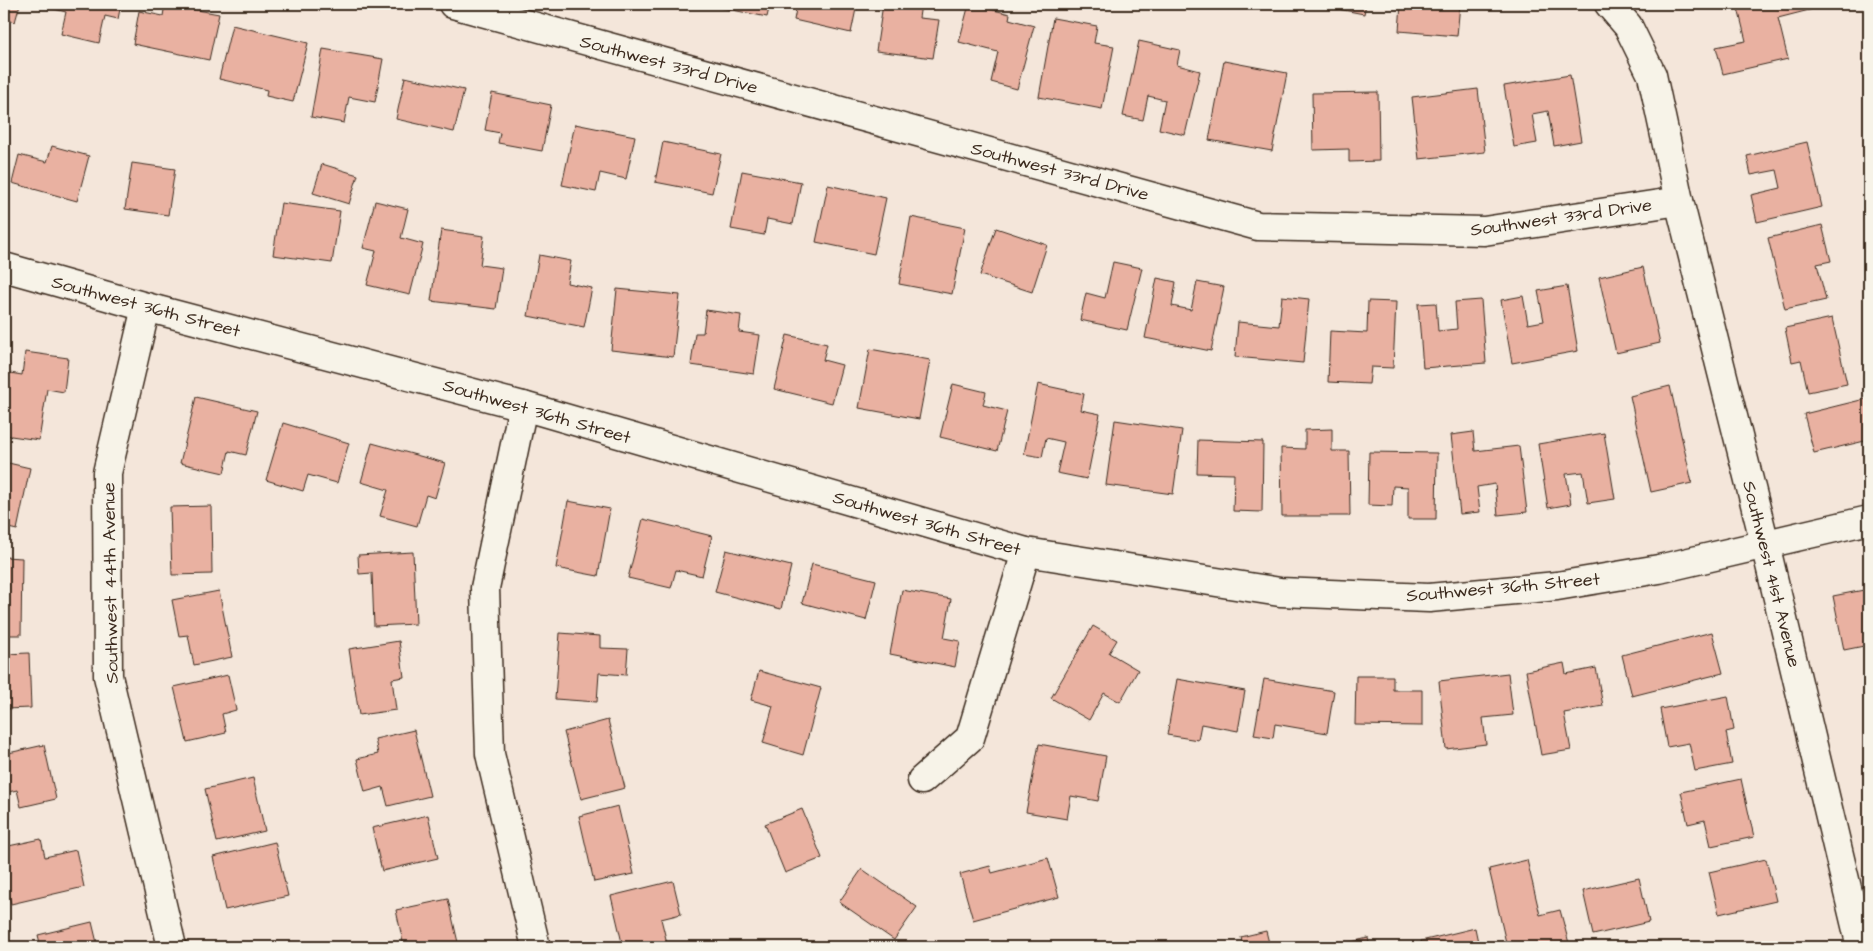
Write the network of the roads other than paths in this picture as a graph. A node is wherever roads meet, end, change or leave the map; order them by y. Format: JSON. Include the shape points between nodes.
{"nodes":[{"id":1,"x":453,"y":4,"type":"edge"},
{"id":2,"x":1609,"y":4,"type":"edge"},
{"id":3,"x":1680,"y":201,"type":"junction"},
{"id":4,"x":4,"y":266,"type":"edge"},
{"id":5,"x":146,"y":307,"type":"junction"},
{"id":6,"x":523,"y":406,"type":"junction"},
{"id":7,"x":1869,"y":520,"type":"edge"},
{"id":8,"x":1765,"y":544,"type":"junction"},
{"id":9,"x":1026,"y":552,"type":"junction"},
{"id":10,"x":922,"y":780,"type":"dead end"},
{"id":11,"x":172,"y":947,"type":"edge"},
{"id":12,"x":536,"y":947,"type":"edge"},
{"id":13,"x":1860,"y":947,"type":"edge"}],
"edges":[{"from":1,"to":3,"type":"street","name":"Southwest 33rd Drive","via":[[1258,226],[1484,231]]},
{"from":2,"to":3,"type":"street","name":"Southwest 41st Avenue","via":[[1628,26],[1652,75]]},
{"from":3,"to":8,"type":"street","name":"Southwest 41st Avenue"},
{"from":4,"to":5,"type":"street","name":"Southwest 36th Street"},
{"from":5,"to":6,"type":"street","name":"Southwest 36th Street"},
{"from":5,"to":11,"type":"street","name":"Southwest 44th Avenue","via":[[107,473],[108,676]]},
{"from":6,"to":9,"type":"street","name":"Southwest 36th Street"},
{"from":6,"to":12,"type":"street","via":[[485,588],[490,754]]},
{"from":7,"to":8,"type":"street","name":"Southwest 36th Street"},
{"from":8,"to":9,"type":"street","name":"Southwest 36th Street","via":[[1659,569],[1557,586],[1429,598],[1280,592]]},
{"from":8,"to":13,"type":"street","name":"Southwest 41st Avenue"},
{"from":9,"to":10,"type":"street","via":[[970,738]]}]}
